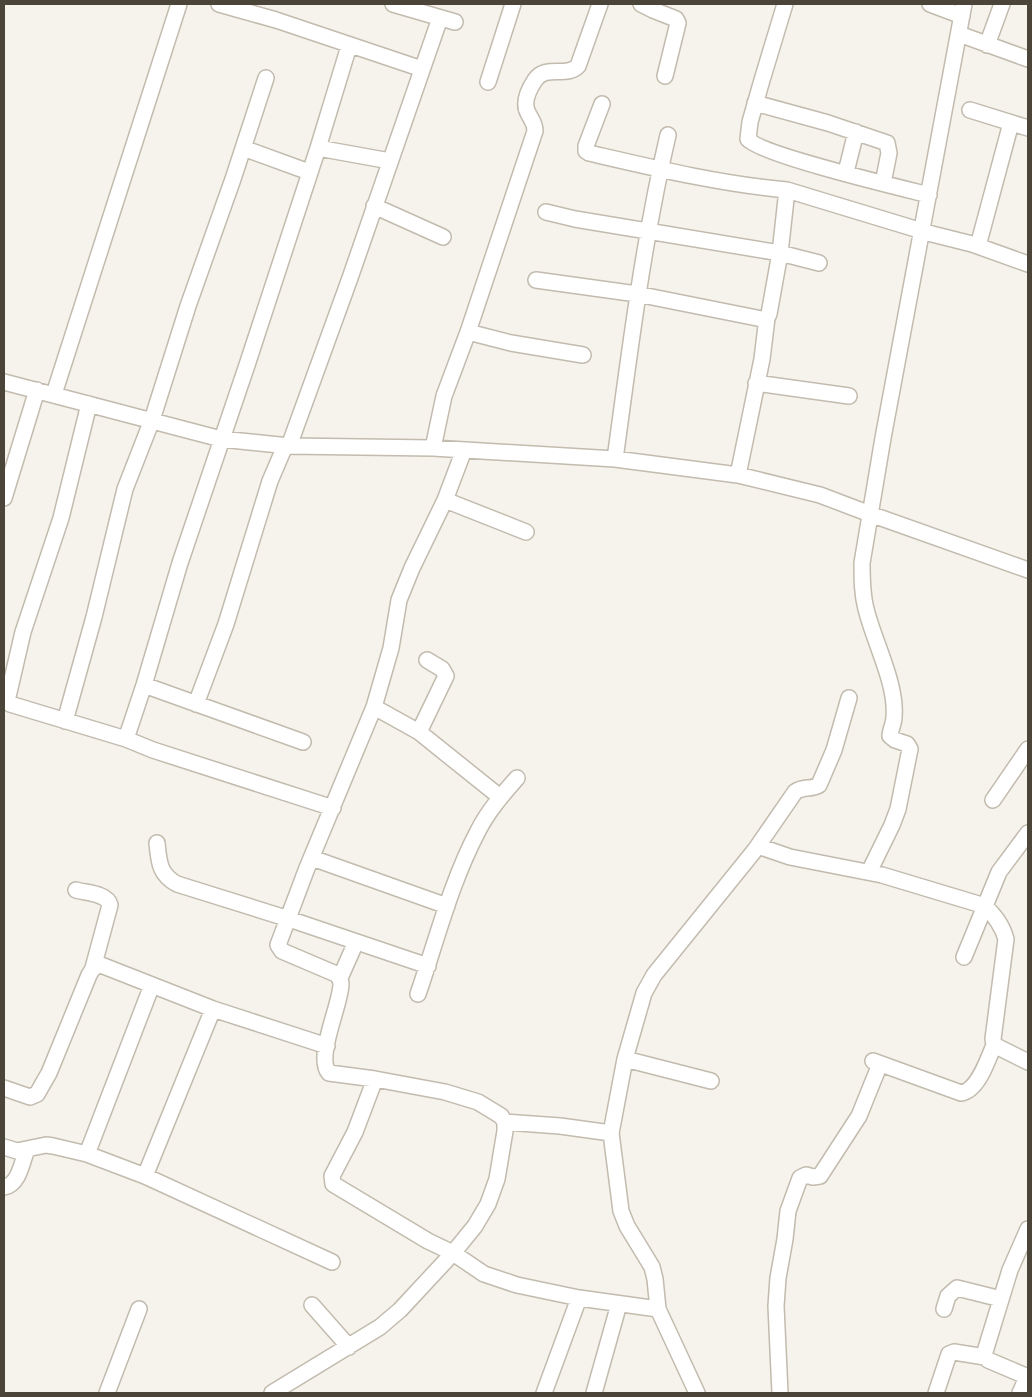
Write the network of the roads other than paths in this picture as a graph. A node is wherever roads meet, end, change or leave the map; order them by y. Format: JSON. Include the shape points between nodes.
{"nodes":[{"id":1,"x":179,"y":4,"type":"edge"},
{"id":2,"x":219,"y":4,"type":"edge"},
{"id":3,"x":393,"y":4,"type":"edge"},
{"id":4,"x":513,"y":4,"type":"edge"},
{"id":5,"x":600,"y":4,"type":"edge"},
{"id":6,"x":641,"y":4,"type":"edge"},
{"id":7,"x":786,"y":4,"type":"edge"},
{"id":8,"x":930,"y":4,"type":"edge"},
{"id":9,"x":1002,"y":4,"type":"edge"},
{"id":10,"x":426,"y":9,"type":"edge"},
{"id":11,"x":963,"y":10,"type":"edge"},
{"id":12,"x":440,"y":18,"type":"junction"},
{"id":13,"x":455,"y":22,"type":"dead end"},
{"id":14,"x":965,"y":37,"type":"junction"},
{"id":15,"x":987,"y":44,"type":"junction"},
{"id":16,"x":349,"y":46,"type":"junction"},
{"id":17,"x":1028,"y":59,"type":"edge"},
{"id":18,"x":422,"y":69,"type":"junction"},
{"id":19,"x":665,"y":76,"type":"dead end"},
{"id":20,"x":266,"y":78,"type":"dead end"},
{"id":21,"x":488,"y":82,"type":"dead end"},
{"id":22,"x":755,"y":103,"type":"junction"},
{"id":23,"x":602,"y":104,"type":"dead end"},
{"id":24,"x":970,"y":110,"type":"dead end"},
{"id":25,"x":1011,"y":123,"type":"junction"},
{"id":26,"x":1028,"y":128,"type":"edge"},
{"id":27,"x":856,"y":132,"type":"junction"},
{"id":28,"x":668,"y":135,"type":"dead end"},
{"id":29,"x":243,"y":148,"type":"junction"},
{"id":30,"x":318,"y":148,"type":"junction"},
{"id":31,"x":390,"y":161,"type":"junction"},
{"id":32,"x":660,"y":170,"type":"junction"},
{"id":33,"x":309,"y":172,"type":"junction"},
{"id":34,"x":846,"y":172,"type":"junction"},
{"id":35,"x":883,"y":183,"type":"junction"},
{"id":36,"x":787,"y":190,"type":"junction"},
{"id":37,"x":928,"y":195,"type":"junction"},
{"id":38,"x":374,"y":206,"type":"junction"},
{"id":39,"x":546,"y":212,"type":"dead end"},
{"id":40,"x":649,"y":233,"type":"junction"},
{"id":41,"x":931,"y":234,"type":"junction"},
{"id":42,"x":443,"y":237,"type":"dead end"},
{"id":43,"x":978,"y":246,"type":"junction"},
{"id":44,"x":780,"y":254,"type":"junction"},
{"id":45,"x":818,"y":263,"type":"dead end"},
{"id":46,"x":1028,"y":264,"type":"edge"},
{"id":47,"x":536,"y":280,"type":"dead end"},
{"id":48,"x":637,"y":294,"type":"junction"},
{"id":49,"x":766,"y":318,"type":"junction"},
{"id":50,"x":468,"y":332,"type":"junction"},
{"id":51,"x":583,"y":355,"type":"dead end"},
{"id":52,"x":4,"y":382,"type":"edge"},
{"id":53,"x":756,"y":383,"type":"junction"},
{"id":54,"x":36,"y":390,"type":"junction"},
{"id":55,"x":54,"y":394,"type":"junction"},
{"id":56,"x":849,"y":396,"type":"dead end"},
{"id":57,"x":89,"y":404,"type":"junction"},
{"id":58,"x":152,"y":420,"type":"junction"},
{"id":59,"x":221,"y":439,"type":"junction"},
{"id":60,"x":287,"y":446,"type":"junction"},
{"id":61,"x":433,"y":448,"type":"junction"},
{"id":62,"x":464,"y":450,"type":"junction"},
{"id":63,"x":615,"y":459,"type":"junction"},
{"id":64,"x":738,"y":476,"type":"junction"},
{"id":65,"x":4,"y":498,"type":"edge"},
{"id":66,"x":445,"y":500,"type":"junction"},
{"id":67,"x":870,"y":514,"type":"junction"},
{"id":68,"x":526,"y":532,"type":"dead end"},
{"id":69,"x":1028,"y":570,"type":"edge"},
{"id":70,"x":427,"y":660,"type":"dead end"},
{"id":71,"x":144,"y":685,"type":"junction"},
{"id":72,"x":849,"y":698,"type":"dead end"},
{"id":73,"x":196,"y":704,"type":"junction"},
{"id":74,"x":374,"y":707,"type":"junction"},
{"id":75,"x":65,"y":721,"type":"junction"},
{"id":76,"x":419,"y":732,"type":"junction"},
{"id":77,"x":126,"y":739,"type":"junction"},
{"id":78,"x":303,"y":742,"type":"dead end"},
{"id":79,"x":1028,"y":749,"type":"edge"},
{"id":80,"x":517,"y":778,"type":"dead end"},
{"id":81,"x":500,"y":797,"type":"junction"},
{"id":82,"x":992,"y":800,"type":"dead end"},
{"id":83,"x":333,"y":808,"type":"junction"},
{"id":84,"x":1028,"y":833,"type":"edge"},
{"id":85,"x":156,"y":843,"type":"dead end"},
{"id":86,"x":758,"y":846,"type":"junction"},
{"id":87,"x":312,"y":858,"type":"junction"},
{"id":88,"x":870,"y":872,"type":"junction"},
{"id":89,"x":76,"y":890,"type":"dead end"},
{"id":90,"x":447,"y":906,"type":"junction"},
{"id":91,"x":984,"y":906,"type":"junction"},
{"id":92,"x":288,"y":919,"type":"junction"},
{"id":93,"x":356,"y":942,"type":"junction"},
{"id":94,"x":964,"y":957,"type":"dead end"},
{"id":95,"x":428,"y":966,"type":"junction"},
{"id":96,"x":93,"y":968,"type":"junction"},
{"id":97,"x":340,"y":978,"type":"junction"},
{"id":98,"x":152,"y":985,"type":"junction"},
{"id":99,"x":418,"y":994,"type":"dead end"},
{"id":100,"x":212,"y":1009,"type":"junction"},
{"id":101,"x":994,"y":1045,"type":"junction"},
{"id":102,"x":327,"y":1046,"type":"junction"},
{"id":103,"x":625,"y":1059,"type":"junction"},
{"id":104,"x":1028,"y":1062,"type":"edge"},
{"id":105,"x":375,"y":1079,"type":"junction"},
{"id":106,"x":711,"y":1081,"type":"dead end"},
{"id":107,"x":4,"y":1088,"type":"edge"},
{"id":108,"x":505,"y":1122,"type":"junction"},
{"id":109,"x":611,"y":1133,"type":"junction"},
{"id":110,"x":4,"y":1147,"type":"edge"},
{"id":111,"x":27,"y":1149,"type":"junction"},
{"id":112,"x":87,"y":1154,"type":"junction"},
{"id":113,"x":145,"y":1176,"type":"junction"},
{"id":114,"x":4,"y":1187,"type":"edge"},
{"id":115,"x":1028,"y":1229,"type":"edge"},
{"id":116,"x":453,"y":1253,"type":"junction"},
{"id":117,"x":332,"y":1262,"type":"dead end"},
{"id":118,"x":579,"y":1298,"type":"junction"},
{"id":119,"x":1001,"y":1298,"type":"junction"},
{"id":120,"x":619,"y":1304,"type":"junction"},
{"id":121,"x":312,"y":1305,"type":"dead end"},
{"id":122,"x":139,"y":1309,"type":"dead end"},
{"id":123,"x":658,"y":1309,"type":"junction"},
{"id":124,"x":944,"y":1309,"type":"dead end"},
{"id":125,"x":349,"y":1346,"type":"junction"},
{"id":126,"x":985,"y":1357,"type":"junction"},
{"id":127,"x":1028,"y":1377,"type":"edge"},
{"id":128,"x":107,"y":1393,"type":"edge"},
{"id":129,"x":272,"y":1393,"type":"edge"},
{"id":130,"x":544,"y":1393,"type":"edge"},
{"id":131,"x":594,"y":1393,"type":"edge"},
{"id":132,"x":697,"y":1393,"type":"edge"},
{"id":133,"x":780,"y":1393,"type":"edge"},
{"id":134,"x":936,"y":1393,"type":"edge"},
{"id":135,"x":1020,"y":1393,"type":"edge"}],
"edges":[{"from":1,"to":55,"type":"street"},
{"from":2,"to":16,"type":"street"},
{"from":3,"to":10,"type":"street"},
{"from":4,"to":21,"type":"street"},
{"from":5,"to":50,"type":"street","via":[[578,66],[568,73],[552,71],[540,75],[527,96],[525,107],[534,122],[534,131]]},
{"from":6,"to":19,"type":"street","via":[[676,19],[678,23]]},
{"from":7,"to":22,"type":"street"},
{"from":8,"to":11,"type":"street"},
{"from":9,"to":15,"type":"street"},
{"from":10,"to":12,"type":"street"},
{"from":11,"to":14,"type":"street"},
{"from":12,"to":13,"type":"street"},
{"from":12,"to":18,"type":"street"},
{"from":14,"to":15,"type":"street"},
{"from":14,"to":37,"type":"street"},
{"from":15,"to":17,"type":"street"},
{"from":16,"to":18,"type":"street"},
{"from":16,"to":30,"type":"street"},
{"from":18,"to":31,"type":"street"},
{"from":20,"to":29,"type":"street"},
{"from":22,"to":27,"type":"street"},
{"from":22,"to":34,"type":"street","via":[[747,135],[750,142]]},
{"from":23,"to":32,"type":"street","via":[[586,151]]},
{"from":24,"to":25,"type":"street"},
{"from":25,"to":26,"type":"street"},
{"from":25,"to":43,"type":"street"},
{"from":27,"to":34,"type":"street"},
{"from":27,"to":35,"type":"street","via":[[887,143],[889,153]]},
{"from":28,"to":32,"type":"street"},
{"from":29,"to":33,"type":"street"},
{"from":29,"to":58,"type":"street"},
{"from":30,"to":31,"type":"street"},
{"from":30,"to":33,"type":"street"},
{"from":31,"to":38,"type":"street"},
{"from":32,"to":36,"type":"street"},
{"from":32,"to":40,"type":"street"},
{"from":33,"to":59,"type":"street"},
{"from":34,"to":35,"type":"street"},
{"from":35,"to":37,"type":"street"},
{"from":36,"to":41,"type":"street"},
{"from":36,"to":44,"type":"street"},
{"from":37,"to":41,"type":"street"},
{"from":38,"to":42,"type":"street"},
{"from":38,"to":60,"type":"street"},
{"from":39,"to":40,"type":"street"},
{"from":40,"to":44,"type":"street"},
{"from":40,"to":48,"type":"street"},
{"from":41,"to":43,"type":"street"},
{"from":41,"to":67,"type":"street"},
{"from":43,"to":46,"type":"street"},
{"from":44,"to":45,"type":"street"},
{"from":44,"to":49,"type":"street"},
{"from":47,"to":48,"type":"street"},
{"from":48,"to":49,"type":"street"},
{"from":48,"to":63,"type":"street"},
{"from":49,"to":53,"type":"street"},
{"from":50,"to":51,"type":"street"},
{"from":50,"to":61,"type":"street","via":[[444,396]]},
{"from":52,"to":54,"type":"street"},
{"from":53,"to":56,"type":"street"},
{"from":53,"to":64,"type":"street"},
{"from":54,"to":55,"type":"street"},
{"from":54,"to":65,"type":"street"},
{"from":55,"to":57,"type":"street"},
{"from":57,"to":58,"type":"street"},
{"from":57,"to":75,"type":"street","via":[[61,518],[23,632],[7,697],[10,704]]},
{"from":58,"to":59,"type":"street"},
{"from":58,"to":75,"type":"street","via":[[125,489]]},
{"from":59,"to":60,"type":"street"},
{"from":59,"to":71,"type":"street"},
{"from":60,"to":61,"type":"street"},
{"from":60,"to":73,"type":"street","via":[[270,481],[226,624]]},
{"from":61,"to":62,"type":"street"},
{"from":62,"to":63,"type":"street"},
{"from":62,"to":66,"type":"street"},
{"from":63,"to":64,"type":"street"},
{"from":64,"to":67,"type":"street","via":[[820,495]]},
{"from":66,"to":68,"type":"street"},
{"from":66,"to":74,"type":"street","via":[[399,600],[391,648]]},
{"from":67,"to":69,"type":"street"},
{"from":67,"to":88,"type":"street","via":[[862,563],[864,600],[892,698],[894,718],[890,736],[907,744],[910,749],[898,809]]},
{"from":70,"to":76,"type":"street","via":[[442,669],[446,676]]},
{"from":71,"to":73,"type":"street"},
{"from":71,"to":77,"type":"street"},
{"from":72,"to":86,"type":"street","via":[[822,780],[817,787],[799,788],[795,792]]},
{"from":73,"to":78,"type":"street"},
{"from":74,"to":76,"type":"street"},
{"from":74,"to":83,"type":"street"},
{"from":75,"to":77,"type":"street"},
{"from":76,"to":81,"type":"street"},
{"from":77,"to":83,"type":"street"},
{"from":79,"to":82,"type":"street"},
{"from":80,"to":81,"type":"street"},
{"from":81,"to":90,"type":"street","via":[[479,830]]},
{"from":83,"to":87,"type":"street"},
{"from":84,"to":91,"type":"street","via":[[999,872]]},
{"from":85,"to":92,"type":"street","via":[[159,863],[169,879]]},
{"from":86,"to":88,"type":"street","via":[[790,857]]},
{"from":86,"to":103,"type":"street","via":[[649,983]]},
{"from":87,"to":90,"type":"street"},
{"from":87,"to":92,"type":"street"},
{"from":88,"to":91,"type":"street"},
{"from":89,"to":96,"type":"street","via":[[109,900]]},
{"from":90,"to":95,"type":"street"},
{"from":91,"to":94,"type":"street"},
{"from":91,"to":101,"type":"street","via":[[995,916],[1006,938]]},
{"from":92,"to":93,"type":"street"},
{"from":92,"to":97,"type":"street","via":[[278,948]]},
{"from":93,"to":95,"type":"street"},
{"from":93,"to":97,"type":"street"},
{"from":95,"to":99,"type":"street"},
{"from":96,"to":98,"type":"street","via":[[101,965]]},
{"from":96,"to":107,"type":"street","via":[[37,1094],[30,1097]]},
{"from":97,"to":102,"type":"street"},
{"from":98,"to":100,"type":"street"},
{"from":98,"to":112,"type":"street"},
{"from":100,"to":102,"type":"street"},
{"from":100,"to":113,"type":"street"},
{"from":101,"to":104,"type":"street"},
{"from":101,"to":133,"type":"street","via":[[972,1089],[961,1094],[876,1062],[859,1116],[820,1176],[800,1178],[788,1211],[778,1278]]},
{"from":102,"to":105,"type":"street","via":[[325,1065],[329,1073]]},
{"from":103,"to":106,"type":"street"},
{"from":103,"to":109,"type":"street"},
{"from":105,"to":108,"type":"street","via":[[445,1092],[478,1102]]},
{"from":105,"to":116,"type":"street","via":[[355,1132],[332,1176],[333,1184]]},
{"from":108,"to":109,"type":"street"},
{"from":108,"to":116,"type":"street","via":[[497,1179],[488,1204]]},
{"from":109,"to":123,"type":"street","via":[[621,1210],[652,1267]]},
{"from":110,"to":111,"type":"street","via":[[16,1151]]},
{"from":111,"to":112,"type":"street","via":[[46,1145]]},
{"from":111,"to":114,"type":"street","via":[[15,1180]]},
{"from":112,"to":113,"type":"street"},
{"from":113,"to":117,"type":"street"},
{"from":115,"to":119,"type":"street"},
{"from":116,"to":118,"type":"street","via":[[484,1274],[500,1280]]},
{"from":116,"to":125,"type":"street","via":[[400,1310]]},
{"from":118,"to":120,"type":"street"},
{"from":118,"to":130,"type":"street"},
{"from":119,"to":124,"type":"street","via":[[957,1288],[948,1296]]},
{"from":119,"to":126,"type":"street","via":[[984,1351]]},
{"from":120,"to":123,"type":"street"},
{"from":120,"to":131,"type":"street"},
{"from":121,"to":125,"type":"street"},
{"from":122,"to":128,"type":"street"},
{"from":123,"to":132,"type":"street"},
{"from":125,"to":129,"type":"street"},
{"from":126,"to":127,"type":"street"},
{"from":126,"to":134,"type":"street","via":[[949,1354]]},
{"from":127,"to":135,"type":"street"}]}
